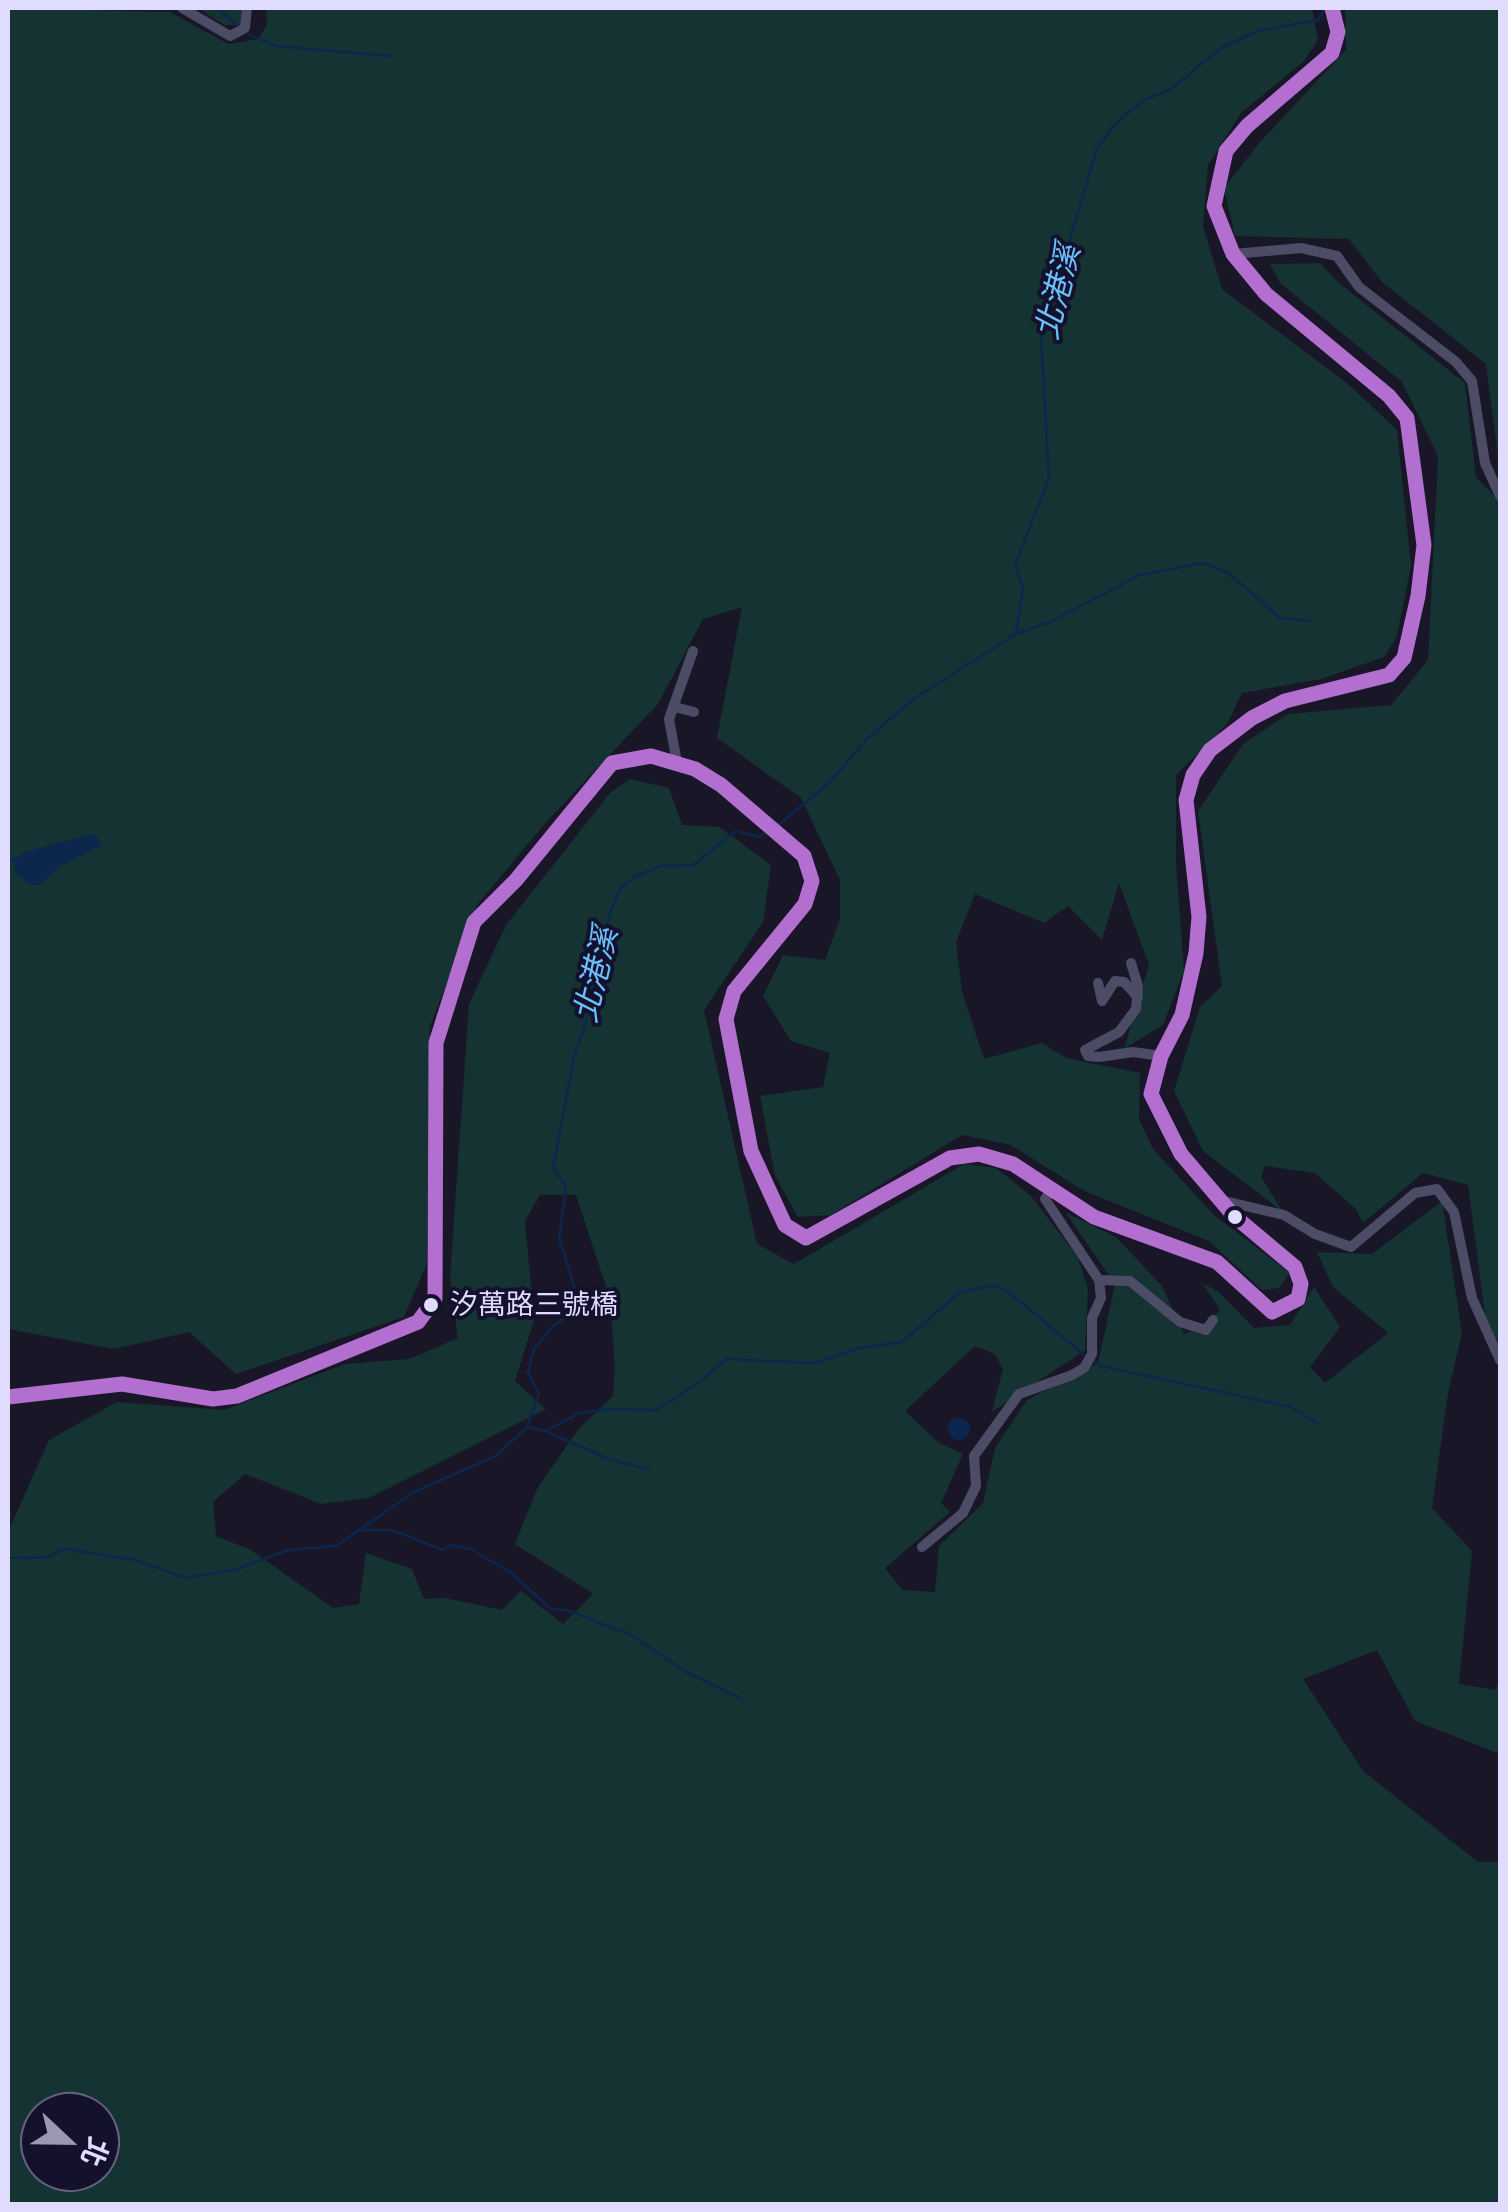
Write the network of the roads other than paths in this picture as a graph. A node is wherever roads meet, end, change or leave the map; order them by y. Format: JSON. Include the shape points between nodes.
{"nodes":[{"id":1,"x":182,"y":8,"type":"edge"},
{"id":2,"x":247,"y":8,"type":"edge"},
{"id":3,"x":1333,"y":9,"type":"edge"},
{"id":4,"x":1233,"y":254,"type":"junction"},
{"id":5,"x":1500,"y":496,"type":"edge"},
{"id":6,"x":693,"y":651,"type":"dead end"},
{"id":7,"x":675,"y":706,"type":"junction"},
{"id":8,"x":694,"y":712,"type":"dead end"},
{"id":9,"x":676,"y":763,"type":"junction"},
{"id":10,"x":1131,"y":964,"type":"dead end"},
{"id":11,"x":1098,"y":983,"type":"dead end"},
{"id":12,"x":1138,"y":997,"type":"junction"},
{"id":13,"x":1161,"y":1056,"type":"junction"},
{"id":14,"x":1052,"y":1188,"type":"junction"},
{"id":15,"x":1218,"y":1200,"type":"junction"},
{"id":16,"x":1099,"y":1280,"type":"junction"},
{"id":17,"x":1212,"y":1320,"type":"dead end"},
{"id":18,"x":1500,"y":1360,"type":"edge"},
{"id":19,"x":8,"y":1396,"type":"edge"},
{"id":20,"x":922,"y":1547,"type":"dead end"}],
"edges":[{"from":1,"to":2,"type":"street","via":[[230,36],[245,28]]},
{"from":3,"to":4,"type":"street","via":[[1338,32],[1332,53],[1226,151],[1214,206]]},
{"from":4,"to":5,"type":"street","via":[[1302,248],[1337,256],[1360,288],[1456,362],[1472,381],[1485,463]]},
{"from":4,"to":13,"type":"street","via":[[1266,294],[1407,418],[1424,545],[1412,636],[1389,675],[1285,701],[1210,750],[1193,775],[1186,800],[1199,917],[1196,953],[1182,1015]]},
{"from":6,"to":7,"type":"street"},
{"from":7,"to":8,"type":"street"},
{"from":7,"to":9,"type":"street","via":[[669,720]]},
{"from":9,"to":14,"type":"street","via":[[721,785],[782,836],[804,856],[812,880],[805,904],[734,991],[726,1018],[751,1151],[785,1226],[806,1238],[964,1154],[1013,1164]]},
{"from":9,"to":19,"type":"street","via":[[651,756],[612,763],[474,922],[436,1044],[437,1227],[430,1310],[418,1322],[237,1396],[213,1399],[122,1384]]},
{"from":10,"to":12,"type":"street"},
{"from":11,"to":12,"type":"street","via":[[1102,1002],[1115,982]]},
{"from":12,"to":13,"type":"street","via":[[1119,1032],[1085,1050],[1088,1056]]},
{"from":13,"to":15,"type":"street","via":[[1152,1094],[1162,1123]]},
{"from":14,"to":15,"type":"street","via":[[1094,1217],[1217,1262],[1272,1312],[1290,1307],[1301,1284],[1295,1266]]},
{"from":14,"to":16,"type":"street","via":[[1045,1199]]},
{"from":15,"to":18,"type":"street","via":[[1284,1215],[1351,1247],[1415,1193],[1437,1189],[1454,1212],[1472,1298]]},
{"from":16,"to":17,"type":"street","via":[[1130,1280],[1180,1322],[1206,1330]]},
{"from":16,"to":20,"type":"street","via":[[1092,1354],[1084,1368],[1019,1394],[974,1456],[976,1486],[963,1512]]}]}
